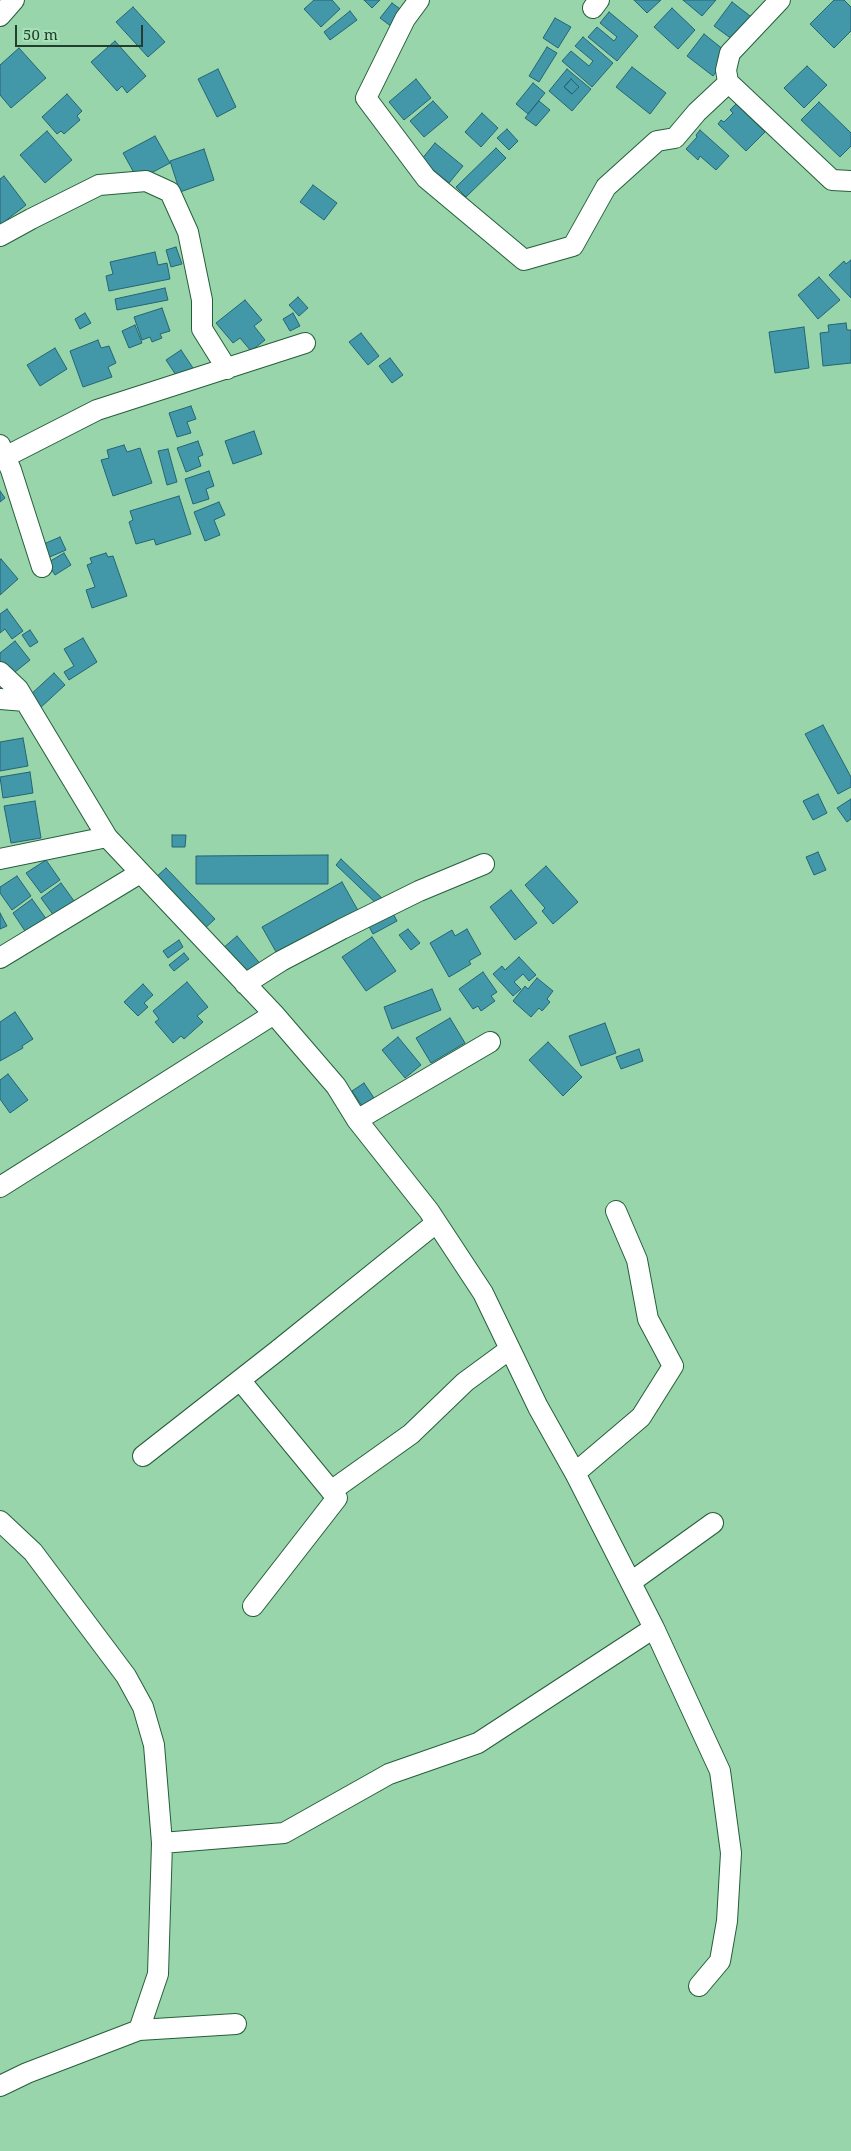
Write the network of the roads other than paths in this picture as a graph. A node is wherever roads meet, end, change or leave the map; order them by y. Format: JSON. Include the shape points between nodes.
{"nodes":[{"id":1,"x":14,"y":0,"type":"edge"},
{"id":2,"x":419,"y":0,"type":"edge"},
{"id":3,"x":780,"y":0,"type":"edge"},
{"id":4,"x":0,"y":16,"type":"edge"},
{"id":5,"x":728,"y":83,"type":"junction"},
{"id":6,"x":851,"y":181,"type":"edge"},
{"id":7,"x":0,"y":236,"type":"edge"},
{"id":8,"x":305,"y":343,"type":"dead end"},
{"id":9,"x":228,"y":369,"type":"junction"},
{"id":10,"x":3,"y":451,"type":"edge"},
{"id":11,"x":42,"y":567,"type":"dead end"},
{"id":12,"x":2,"y":678,"type":"edge"},
{"id":13,"x":0,"y":699,"type":"edge"},
{"id":14,"x":25,"y":700,"type":"junction"},
{"id":15,"x":107,"y":837,"type":"junction"},
{"id":16,"x":0,"y":859,"type":"edge"},
{"id":17,"x":484,"y":864,"type":"dead end"},
{"id":18,"x":140,"y":873,"type":"junction"},
{"id":19,"x":0,"y":958,"type":"edge"},
{"id":20,"x":245,"y":984,"type":"junction"},
{"id":21,"x":274,"y":1014,"type":"junction"},
{"id":22,"x":490,"y":1042,"type":"dead end"},
{"id":23,"x":357,"y":1120,"type":"junction"},
{"id":24,"x":0,"y":1187,"type":"edge"},
{"id":25,"x":616,"y":1211,"type":"dead end"},
{"id":26,"x":436,"y":1223,"type":"junction"},
{"id":27,"x":510,"y":1348,"type":"junction"},
{"id":28,"x":240,"y":1380,"type":"junction"},
{"id":29,"x":143,"y":1456,"type":"dead end"},
{"id":30,"x":575,"y":1473,"type":"junction"},
{"id":31,"x":331,"y":1491,"type":"junction"},
{"id":32,"x":0,"y":1521,"type":"edge"},
{"id":33,"x":712,"y":1522,"type":"dead end"},
{"id":34,"x":631,"y":1582,"type":"junction"},
{"id":35,"x":253,"y":1606,"type":"dead end"},
{"id":36,"x":654,"y":1628,"type":"junction"},
{"id":37,"x":162,"y":1843,"type":"junction"},
{"id":38,"x":699,"y":1986,"type":"dead end"},
{"id":39,"x":236,"y":2024,"type":"dead end"},
{"id":40,"x":139,"y":2030,"type":"junction"},
{"id":41,"x":0,"y":2086,"type":"edge"}],
"edges":[{"from":1,"to":4,"type":"street"},
{"from":2,"to":5,"type":"street","via":[[405,19],[366,98],[426,178],[524,260],[573,246],[606,187],[657,141],[675,138]]},
{"from":3,"to":5,"type":"street","via":[[730,53],[726,70]]},
{"from":5,"to":6,"type":"street","via":[[832,180]]},
{"from":7,"to":9,"type":"street","via":[[99,185],[146,181],[170,192],[188,232],[202,300],[202,329]]},
{"from":8,"to":9,"type":"street"},
{"from":9,"to":10,"type":"street","via":[[97,410]]},
{"from":10,"to":11,"type":"street"},
{"from":12,"to":14,"type":"street","via":[[18,689]]},
{"from":13,"to":14,"type":"street"},
{"from":14,"to":15,"type":"street"},
{"from":15,"to":16,"type":"street"},
{"from":15,"to":18,"type":"street"},
{"from":17,"to":20,"type":"street","via":[[419,891],[342,929],[280,961]]},
{"from":18,"to":19,"type":"street"},
{"from":18,"to":20,"type":"street"},
{"from":20,"to":21,"type":"street"},
{"from":21,"to":23,"type":"street","via":[[336,1086]]},
{"from":21,"to":24,"type":"street"},
{"from":22,"to":23,"type":"street"},
{"from":23,"to":26,"type":"street"},
{"from":25,"to":30,"type":"street","via":[[636,1260],[648,1320],[673,1366],[641,1417]]},
{"from":26,"to":27,"type":"street","via":[[483,1292]]},
{"from":26,"to":28,"type":"street"},
{"from":27,"to":30,"type":"street","via":[[538,1408]]},
{"from":27,"to":31,"type":"street","via":[[465,1382],[411,1434]]},
{"from":28,"to":29,"type":"street"},
{"from":28,"to":31,"type":"street"},
{"from":30,"to":34,"type":"street"},
{"from":31,"to":35,"type":"street","via":[[337,1498]]},
{"from":32,"to":37,"type":"street","via":[[33,1552],[126,1676],[143,1707],[154,1745]]},
{"from":33,"to":34,"type":"street"},
{"from":34,"to":36,"type":"street"},
{"from":36,"to":37,"type":"street","via":[[478,1743],[389,1774],[284,1833]]},
{"from":36,"to":38,"type":"street","via":[[720,1771],[731,1853],[727,1921],[720,1961]]},
{"from":37,"to":40,"type":"street","via":[[158,1974]]},
{"from":39,"to":40,"type":"street"},
{"from":40,"to":41,"type":"street"}]}
